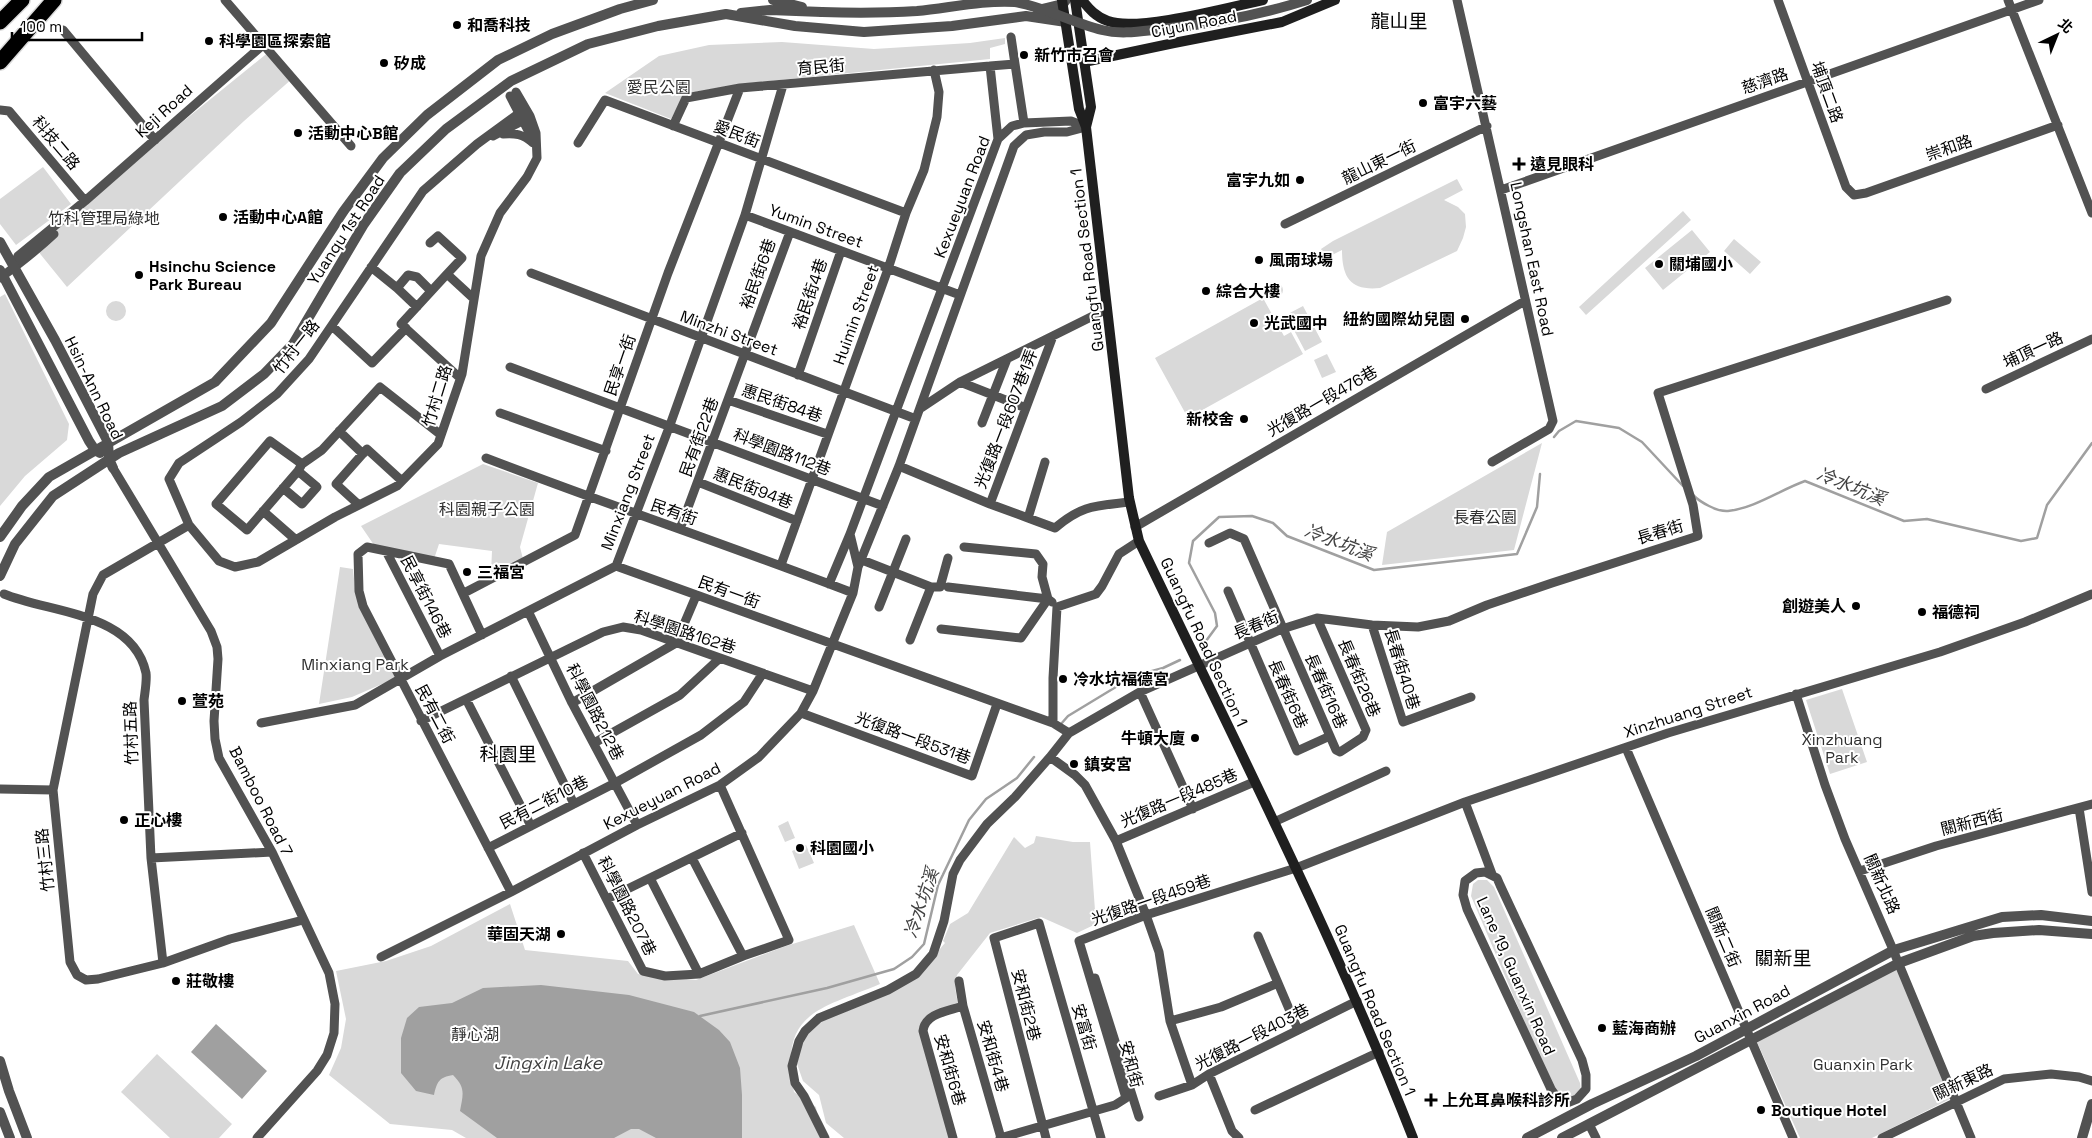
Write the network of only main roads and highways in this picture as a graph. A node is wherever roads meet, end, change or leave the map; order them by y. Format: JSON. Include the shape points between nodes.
{"nodes":[{"id":1,"x":22,"y":0,"type":"edge"},
{"id":2,"x":54,"y":0,"type":"edge"},
{"id":3,"x":1075,"y":0,"type":"edge"},
{"id":4,"x":1082,"y":0,"type":"edge"},
{"id":5,"x":1263,"y":0,"type":"edge"},
{"id":6,"x":1335,"y":0,"type":"edge"},
{"id":7,"x":1064,"y":2,"type":"edge"},
{"id":8,"x":0,"y":22,"type":"edge"},
{"id":9,"x":0,"y":62,"type":"edge"},
{"id":10,"x":1084,"y":62,"type":"junction"},
{"id":11,"x":1086,"y":127,"type":"junction"},
{"id":12,"x":1413,"y":1138,"type":"edge"}],
"edges":[{"from":1,"to":8,"type":"highway"},
{"from":2,"to":9,"type":"highway"},
{"from":3,"to":10,"type":"main road","name":"Guangfu Road Section 1"},
{"from":4,"to":5,"type":"main road","name":"Ciyun Road","via":[[1092,13],[1109,22],[1130,23],[1203,13]]},
{"from":6,"to":10,"type":"main road","name":"Ciyun Road","via":[[1282,22]]},
{"from":7,"to":11,"type":"main road","name":"Guangfu Road Section 1","via":[[1079,109]]},
{"from":10,"to":11,"type":"main road","name":"Guangfu Road Section 1","via":[[1091,107]]},
{"from":11,"to":12,"type":"main road","name":"Guangfu Road Section 1","via":[[1129,502],[1139,541],[1296,868],[1357,1001]]}]}
